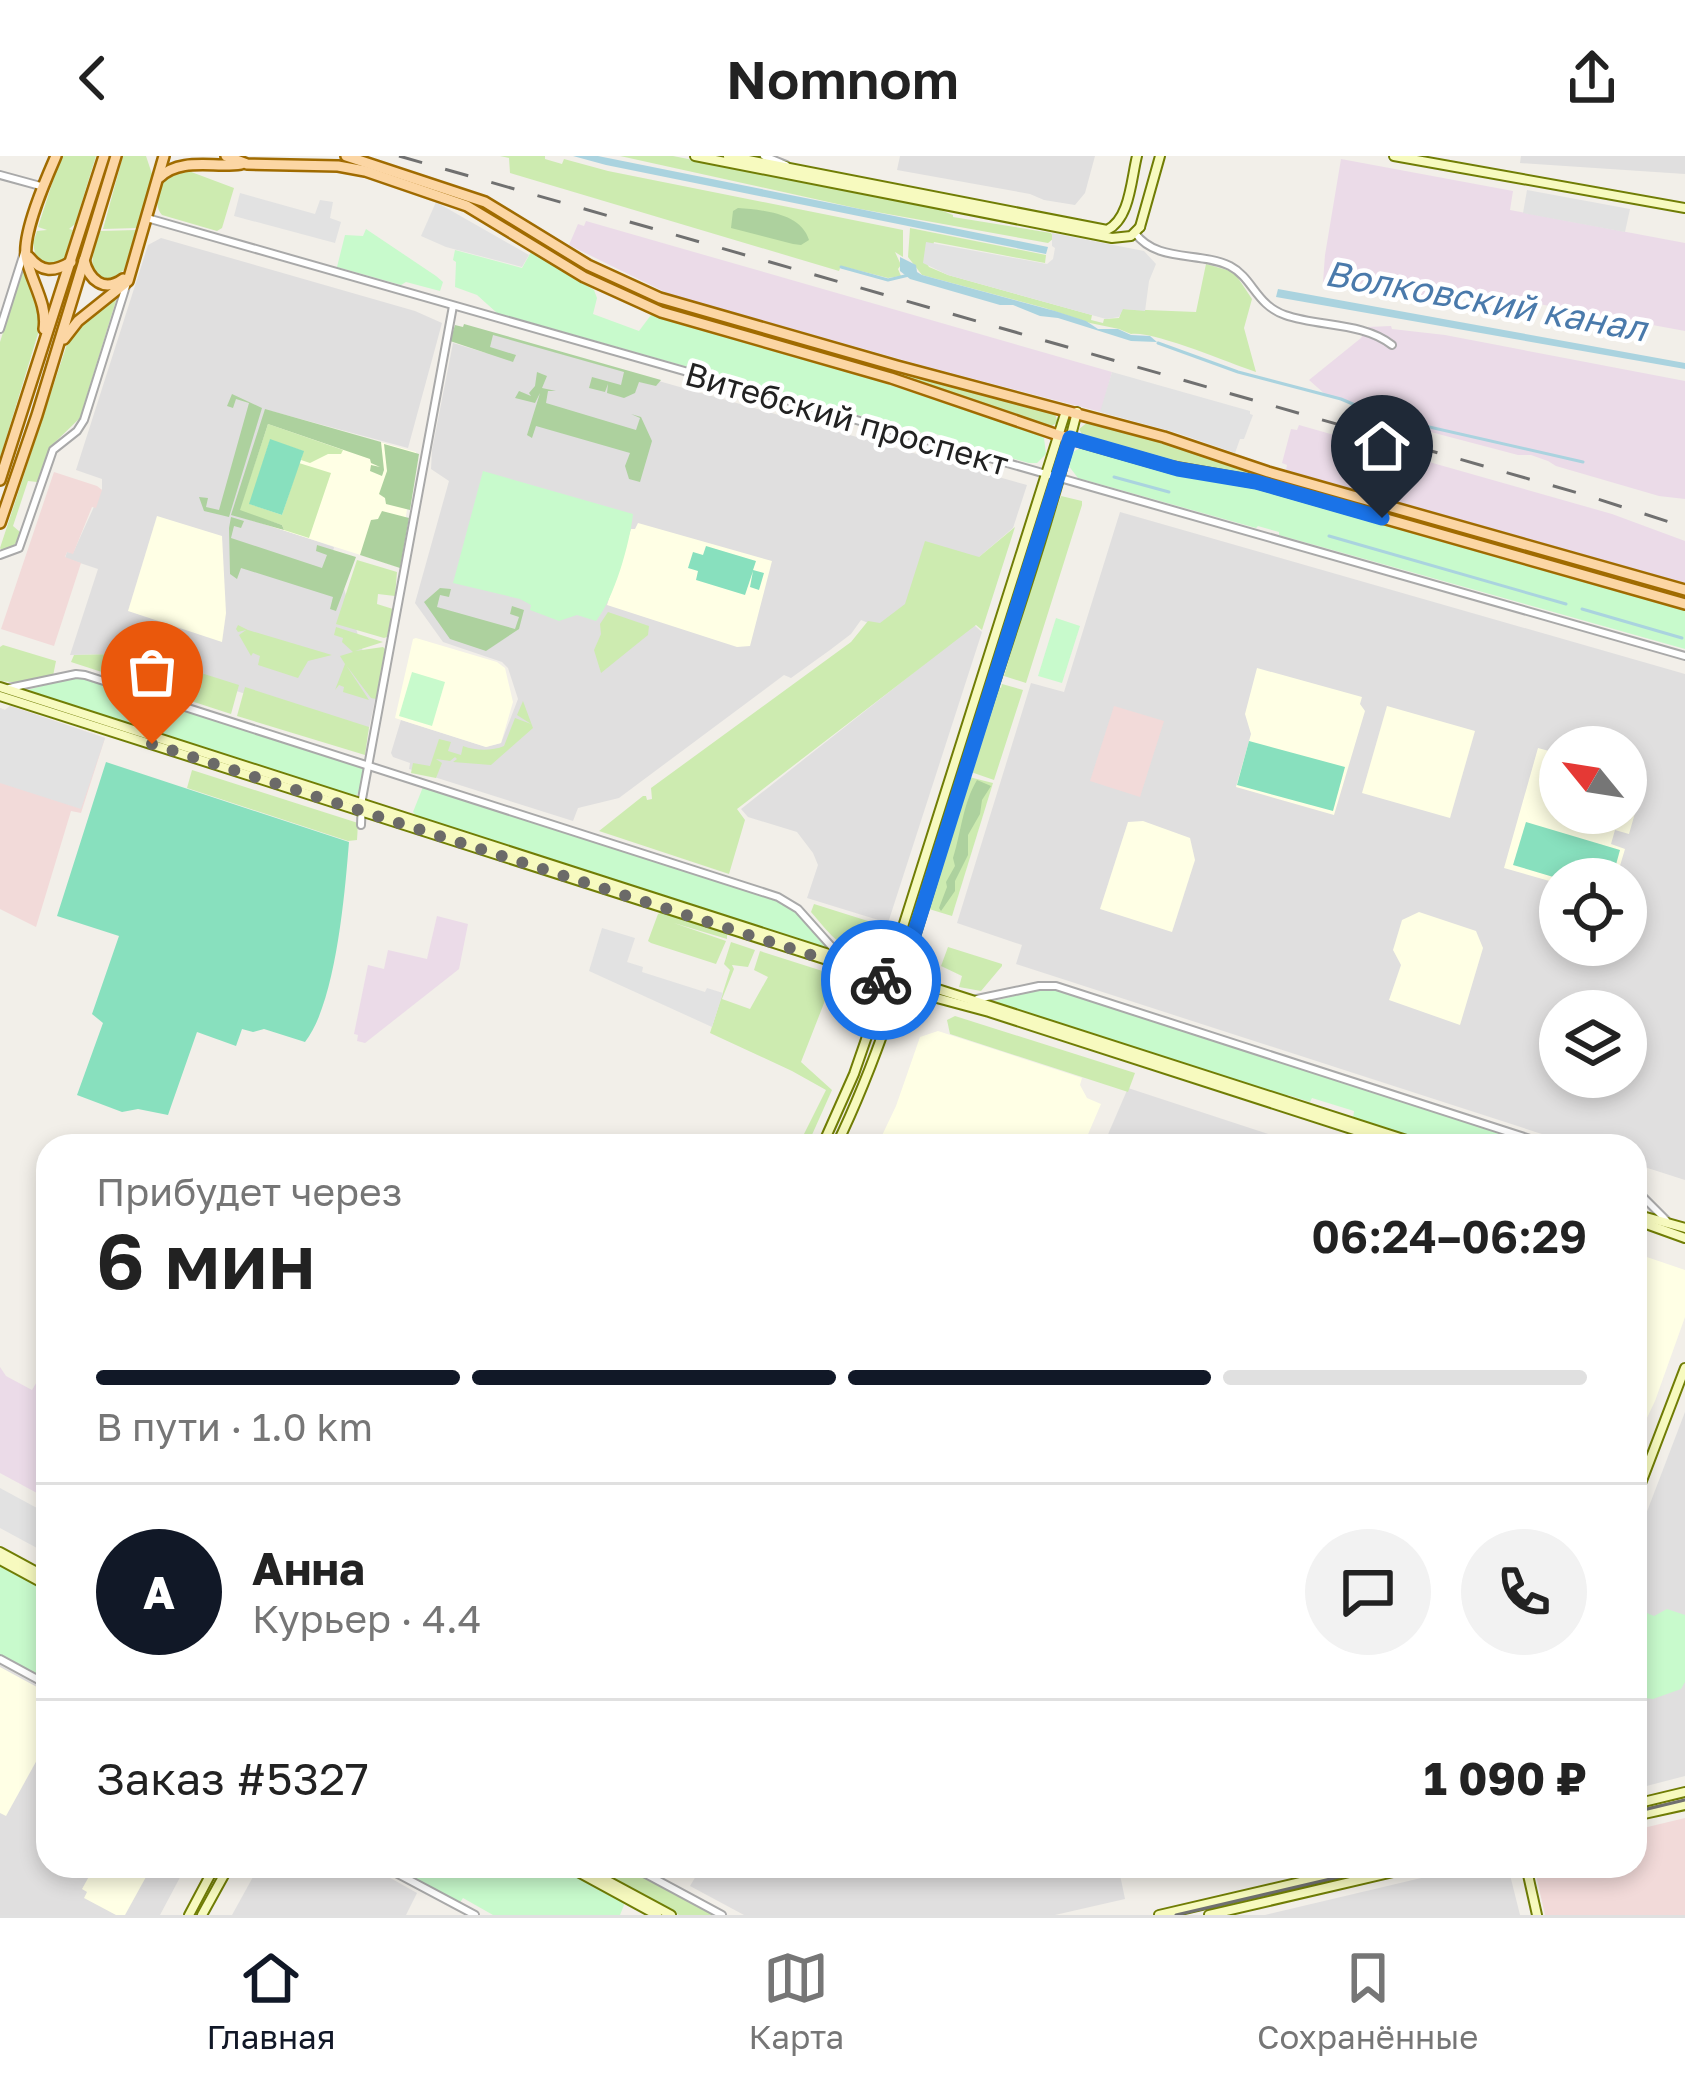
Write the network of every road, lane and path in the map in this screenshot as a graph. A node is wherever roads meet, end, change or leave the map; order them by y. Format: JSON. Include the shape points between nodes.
{"nodes":[{"id":1,"x":52,"y":156,"type":"edge"},
{"id":2,"x":104,"y":156,"type":"edge"},
{"id":3,"x":116,"y":156,"type":"edge"},
{"id":4,"x":164,"y":156,"type":"edge"},
{"id":5,"x":181,"y":156,"type":"edge"},
{"id":6,"x":226,"y":156,"type":"edge"},
{"id":7,"x":276,"y":156,"type":"edge"},
{"id":8,"x":346,"y":156,"type":"edge"},
{"id":9,"x":694,"y":156,"type":"edge"},
{"id":10,"x":728,"y":156,"type":"edge"},
{"id":11,"x":764,"y":156,"type":"edge"},
{"id":12,"x":1137,"y":156,"type":"edge"},
{"id":13,"x":1160,"y":156,"type":"edge"},
{"id":14,"x":1394,"y":156,"type":"edge"},
{"id":15,"x":251,"y":164,"type":"junction"},
{"id":16,"x":194,"y":166,"type":"junction"},
{"id":17,"x":795,"y":169,"type":"junction"},
{"id":18,"x":0,"y":175,"type":"edge"},
{"id":19,"x":159,"y":178,"type":"junction"},
{"id":20,"x":44,"y":187,"type":"junction"},
{"id":21,"x":1685,"y":208,"type":"edge"},
{"id":22,"x":147,"y":218,"type":"junction"},
{"id":23,"x":1122,"y":218,"type":"junction"},
{"id":24,"x":1137,"y":230,"type":"junction"},
{"id":25,"x":25,"y":249,"type":"junction"},
{"id":26,"x":84,"y":260,"type":"junction"},
{"id":27,"x":71,"y":262,"type":"junction"},
{"id":28,"x":128,"y":276,"type":"junction"},
{"id":29,"x":453,"y":305,"type":"junction"},
{"id":30,"x":0,"y":329,"type":"edge"},
{"id":31,"x":1392,"y":345,"type":"dead end"},
{"id":32,"x":39,"y":357,"type":"junction"},
{"id":33,"x":54,"y":361,"type":"junction"},
{"id":34,"x":1072,"y":411,"type":"junction"},
{"id":35,"x":1064,"y":436,"type":"junction"},
{"id":36,"x":1046,"y":474,"type":"junction"},
{"id":37,"x":1058,"y":478,"type":"junction"},
{"id":38,"x":0,"y":480,"type":"edge"},
{"id":39,"x":0,"y":524,"type":"edge"},
{"id":40,"x":0,"y":555,"type":"edge"},
{"id":41,"x":1685,"y":590,"type":"edge"},
{"id":42,"x":1685,"y":604,"type":"edge"},
{"id":43,"x":1685,"y":656,"type":"edge"},
{"id":44,"x":2,"y":690,"type":"edge"},
{"id":45,"x":369,"y":766,"type":"junction"},
{"id":46,"x":361,"y":808,"type":"junction"},
{"id":47,"x":361,"y":825,"type":"dead end"},
{"id":48,"x":843,"y":958,"type":"junction"},
{"id":49,"x":887,"y":976,"type":"junction"},
{"id":50,"x":900,"y":981,"type":"junction"},
{"id":51,"x":975,"y":1000,"type":"junction"},
{"id":52,"x":827,"y":1134,"type":"edge"},
{"id":53,"x":841,"y":1134,"type":"edge"},
{"id":54,"x":1367,"y":1134,"type":"edge"},
{"id":55,"x":1388,"y":1134,"type":"edge"},
{"id":56,"x":1515,"y":1134,"type":"edge"},
{"id":57,"x":1647,"y":1201,"type":"edge"},
{"id":58,"x":1647,"y":1219,"type":"edge"},
{"id":59,"x":1647,"y":1222,"type":"edge"},
{"id":60,"x":1669,"y":1222,"type":"junction"},
{"id":61,"x":1685,"y":1228,"type":"edge"},
{"id":62,"x":1685,"y":1238,"type":"edge"},
{"id":63,"x":1685,"y":1368,"type":"edge"},
{"id":64,"x":1647,"y":1468,"type":"edge"},
{"id":65,"x":0,"y":1556,"type":"edge"},
{"id":66,"x":36,"y":1576,"type":"edge"},
{"id":67,"x":0,"y":1659,"type":"edge"},
{"id":68,"x":36,"y":1678,"type":"edge"},
{"id":69,"x":1685,"y":1792,"type":"edge"},
{"id":70,"x":1647,"y":1801,"type":"edge"},
{"id":71,"x":1685,"y":1805,"type":"edge"},
{"id":72,"x":1647,"y":1813,"type":"edge"},
{"id":73,"x":209,"y":1878,"type":"edge"},
{"id":74,"x":222,"y":1878,"type":"edge"},
{"id":75,"x":406,"y":1878,"type":"edge"},
{"id":76,"x":589,"y":1878,"type":"edge"},
{"id":77,"x":602,"y":1878,"type":"edge"},
{"id":78,"x":653,"y":1878,"type":"edge"},
{"id":79,"x":1318,"y":1878,"type":"edge"},
{"id":80,"x":1368,"y":1878,"type":"edge"},
{"id":81,"x":1529,"y":1878,"type":"edge"},
{"id":82,"x":189,"y":1915,"type":"edge"},
{"id":83,"x":202,"y":1915,"type":"edge"},
{"id":84,"x":475,"y":1915,"type":"edge"},
{"id":85,"x":657,"y":1915,"type":"edge"},
{"id":86,"x":670,"y":1915,"type":"edge"},
{"id":87,"x":722,"y":1915,"type":"edge"},
{"id":88,"x":1159,"y":1915,"type":"edge"},
{"id":89,"x":1209,"y":1915,"type":"edge"},
{"id":90,"x":1537,"y":1915,"type":"edge"}],
"edges":[{"from":1,"to":20,"type":"main road"},
{"from":2,"to":27,"type":"main road"},
{"from":3,"to":26,"type":"main road"},
{"from":4,"to":19,"type":"main road"},
{"from":5,"to":16,"type":"main road"},
{"from":6,"to":15,"type":"main road","name":"Витебский проспект"},
{"from":7,"to":15,"type":"main road"},
{"from":8,"to":34,"type":"main road","name":"Витебский проспект","via":[[494,206],[588,265],[660,298]]},
{"from":9,"to":24,"type":"street","via":[[1101,236],[1122,239]]},
{"from":10,"to":17,"type":"street"},
{"from":11,"to":17,"type":"street"},
{"from":12,"to":23,"type":"street"},
{"from":13,"to":24,"type":"street"},
{"from":14,"to":21,"type":"street"},
{"from":15,"to":16,"type":"main road"},
{"from":15,"to":35,"type":"main road","name":"Витебский проспект","via":[[345,166],[436,194],[648,308]]},
{"from":16,"to":19,"type":"main road","via":[[175,166]]},
{"from":17,"to":23,"type":"street","via":[[1102,230]]},
{"from":18,"to":20,"type":"street"},
{"from":19,"to":22,"type":"main road"},
{"from":20,"to":25,"type":"main road"},
{"from":22,"to":28,"type":"main road"},
{"from":22,"to":29,"type":"street","name":"Витебский проспект"},
{"from":23,"to":24,"type":"street"},
{"from":24,"to":31,"type":"street","via":[[1156,250],[1238,271],[1270,309]]},
{"from":25,"to":27,"type":"main road","via":[[47,270]]},
{"from":25,"to":30,"type":"street"},
{"from":25,"to":32,"type":"main road","via":[[46,317]]},
{"from":26,"to":28,"type":"main road","via":[[101,285]]},
{"from":26,"to":33,"type":"main road"},
{"from":27,"to":32,"type":"main road"},
{"from":28,"to":33,"type":"main road","via":[[78,321]]},
{"from":28,"to":40,"type":"street","via":[[84,420],[52,450],[19,548]]},
{"from":29,"to":36,"type":"street","name":"Витебский проспект"},
{"from":29,"to":45,"type":"street"},
{"from":32,"to":38,"type":"main road"},
{"from":33,"to":39,"type":"main road"},
{"from":34,"to":35,"type":"street"},
{"from":34,"to":41,"type":"main road","name":"Витебский проспект"},
{"from":35,"to":36,"type":"street"},
{"from":35,"to":37,"type":"street"},
{"from":35,"to":42,"type":"main road","name":"Витебский проспект"},
{"from":36,"to":37,"type":"street","name":"Витебский проспект"},
{"from":36,"to":49,"type":"street"},
{"from":37,"to":43,"type":"street","name":"Витебский проспект"},
{"from":37,"to":50,"type":"street"},
{"from":44,"to":45,"type":"street","via":[[81,674]]},
{"from":44,"to":46,"type":"street"},
{"from":45,"to":46,"type":"street"},
{"from":45,"to":48,"type":"street","via":[[784,899]]},
{"from":46,"to":47,"type":"street"},
{"from":46,"to":48,"type":"street"},
{"from":46,"to":49,"type":"street"},
{"from":48,"to":49,"type":"street"},
{"from":49,"to":50,"type":"street"},
{"from":49,"to":52,"type":"street"},
{"from":50,"to":51,"type":"street"},
{"from":50,"to":53,"type":"street"},
{"from":50,"to":54,"type":"street"},
{"from":51,"to":55,"type":"street"},
{"from":51,"to":56,"type":"street","via":[[1055,986]]},
{"from":57,"to":60,"type":"street"},
{"from":58,"to":60,"type":"street"},
{"from":59,"to":62,"type":"street"},
{"from":60,"to":61,"type":"street"},
{"from":63,"to":64,"type":"street"},
{"from":65,"to":66,"type":"street"},
{"from":67,"to":68,"type":"street"},
{"from":69,"to":70,"type":"street"},
{"from":71,"to":72,"type":"street"},
{"from":73,"to":82,"type":"street"},
{"from":74,"to":83,"type":"street"},
{"from":75,"to":84,"type":"street"},
{"from":76,"to":85,"type":"street"},
{"from":77,"to":86,"type":"street"},
{"from":78,"to":87,"type":"street"},
{"from":79,"to":88,"type":"street"},
{"from":80,"to":89,"type":"street"},
{"from":81,"to":90,"type":"street"}]}
